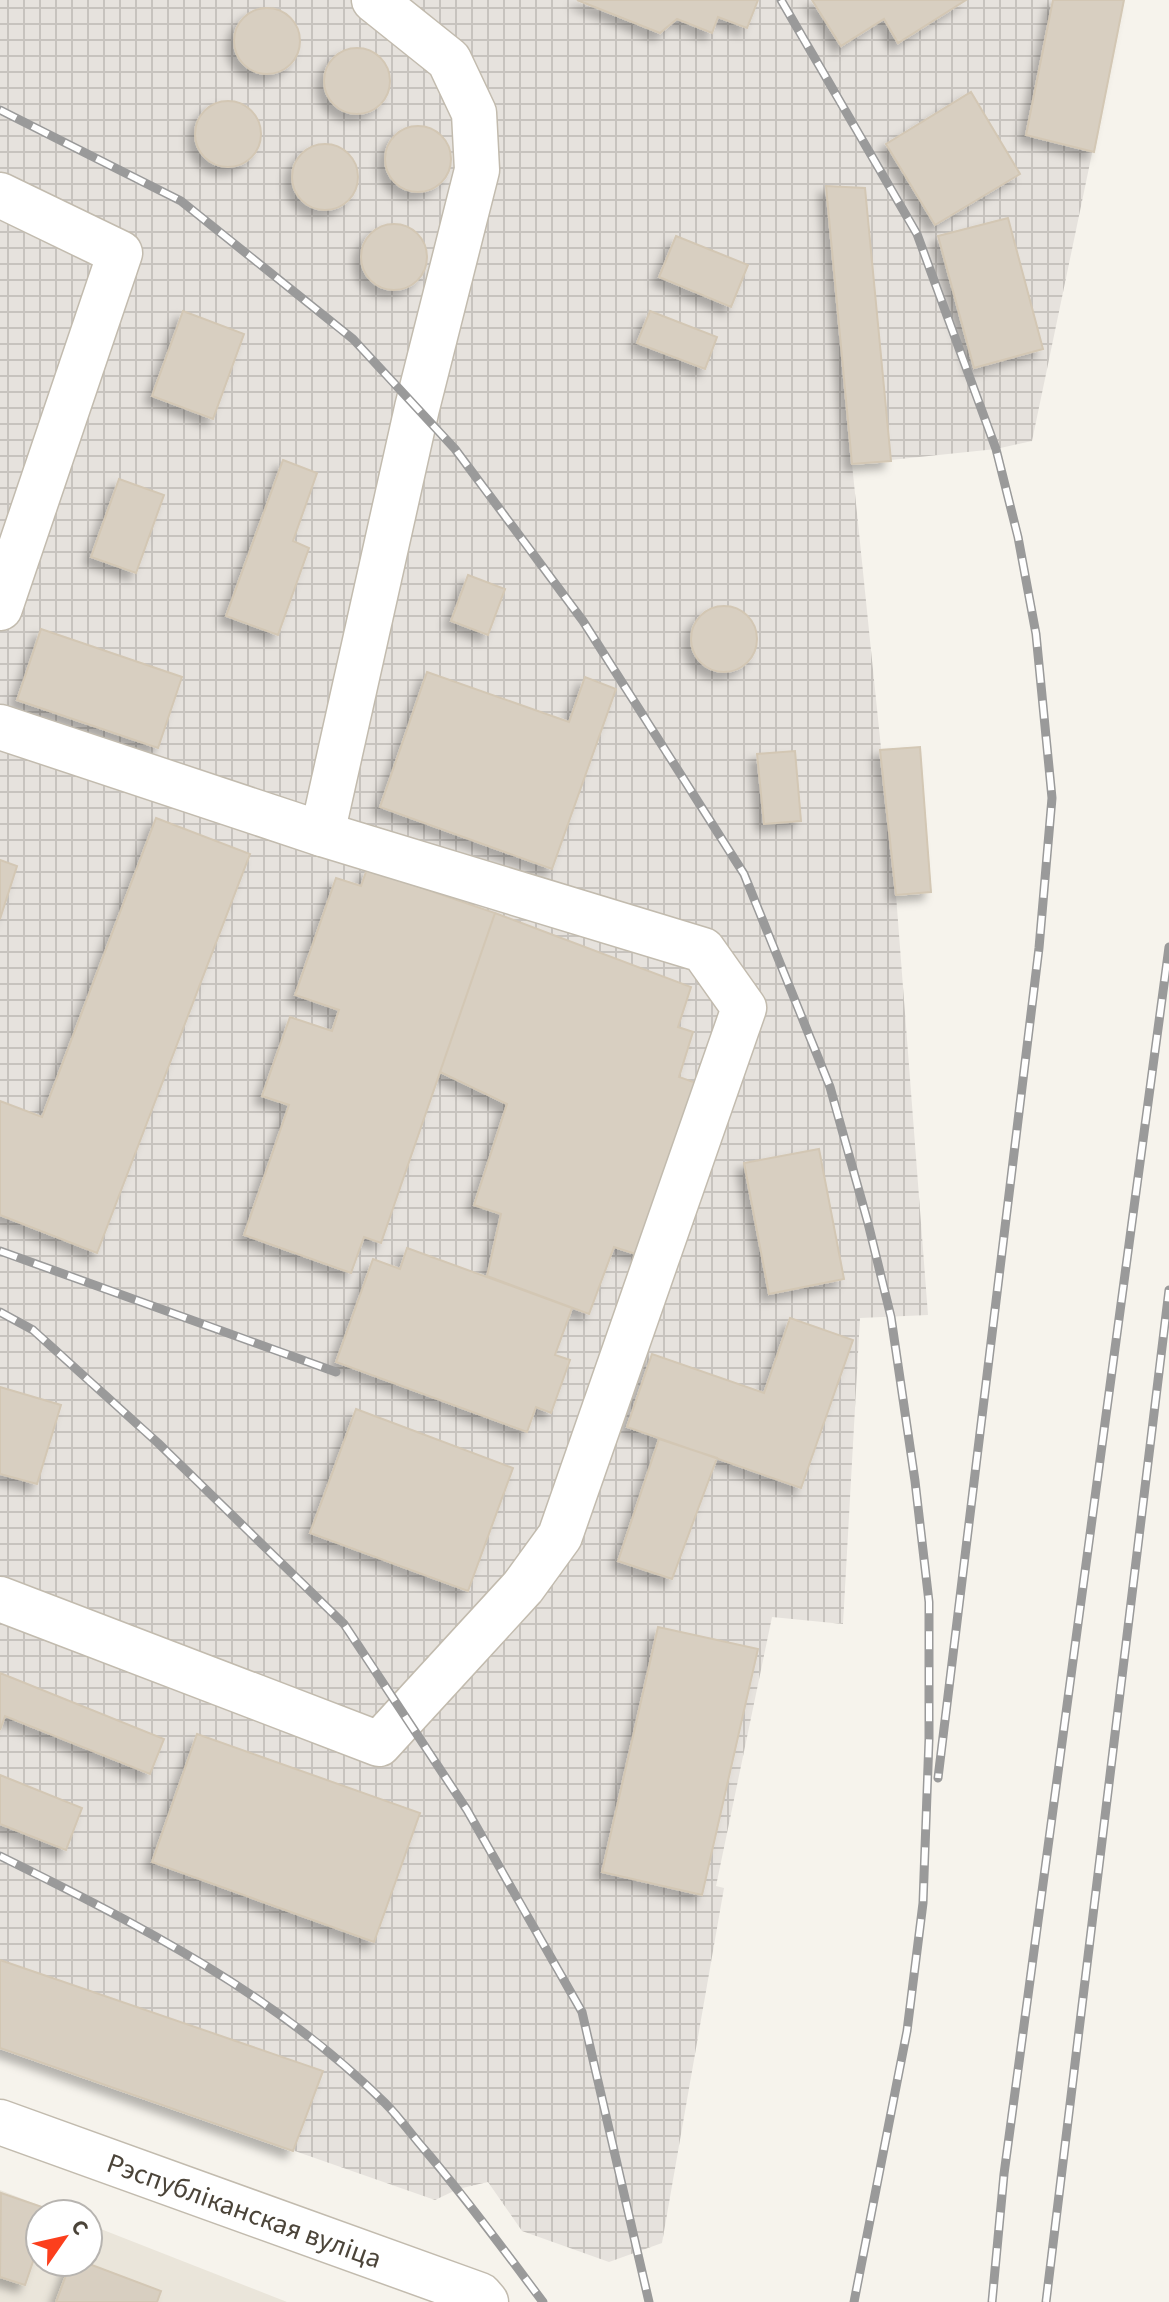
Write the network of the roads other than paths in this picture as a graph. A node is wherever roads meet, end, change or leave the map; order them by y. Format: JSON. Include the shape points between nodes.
{"nodes":[{"id":1,"x":374,"y":0,"type":"edge"},
{"id":2,"x":0,"y":195,"type":"edge"},
{"id":3,"x":0,"y":608,"type":"edge"},
{"id":4,"x":0,"y":727,"type":"edge"},
{"id":5,"x":322,"y":834,"type":"junction"},
{"id":6,"x":0,"y":1599,"type":"edge"},
{"id":7,"x":0,"y":2122,"type":"edge"},
{"id":8,"x":486,"y":2302,"type":"edge"}],
"edges":[{"from":1,"to":5,"type":"street","via":[[449,60],[474,113],[477,170],[417,408]]},
{"from":2,"to":3,"type":"street","via":[[120,253]]},
{"from":4,"to":5,"type":"street"},
{"from":5,"to":6,"type":"street","via":[[703,950],[744,1008],[560,1536],[523,1587],[379,1744]]},
{"from":7,"to":8,"type":"street","name":"Рэспубліканская вуліца","via":[[480,2295]]}]}
